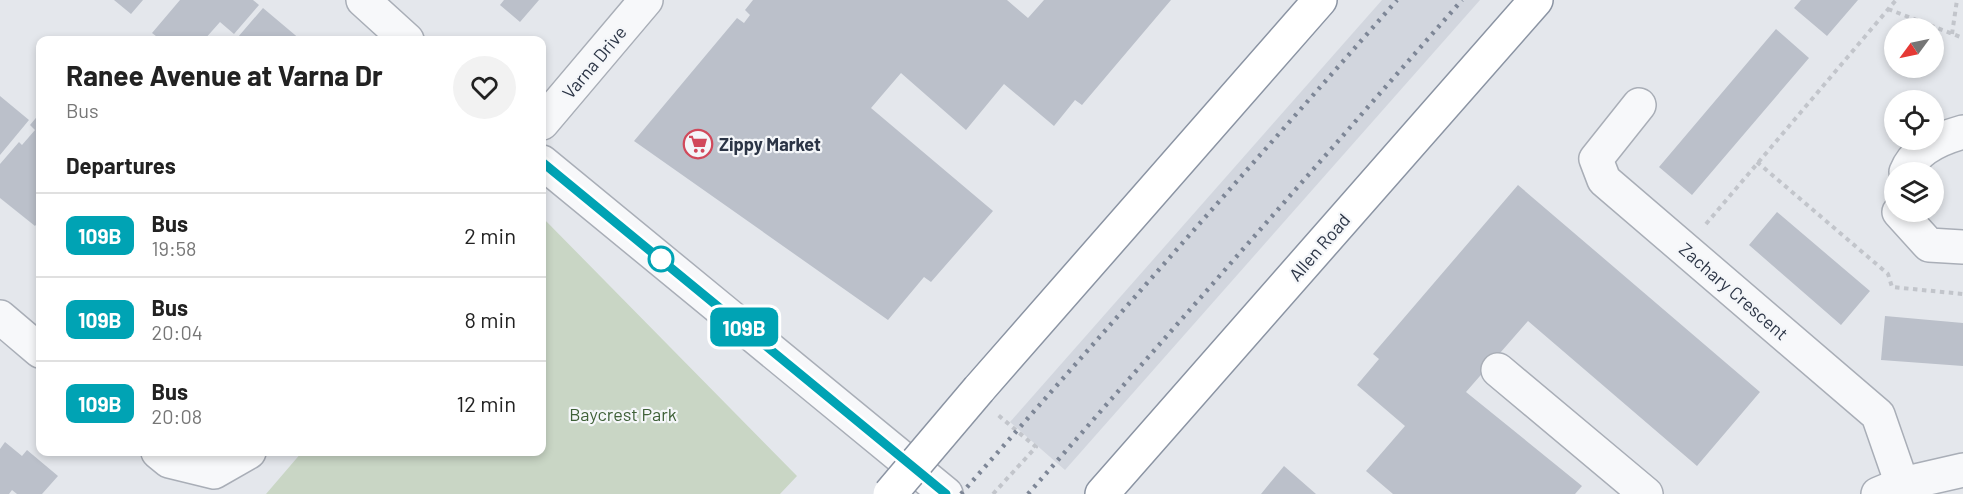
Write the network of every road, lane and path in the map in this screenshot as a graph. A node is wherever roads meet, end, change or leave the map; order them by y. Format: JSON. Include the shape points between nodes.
{"nodes":[{"id":1,"x":363,"y":0,"type":"edge"},
{"id":2,"x":646,"y":0,"type":"edge"},
{"id":3,"x":1320,"y":0,"type":"edge"},
{"id":4,"x":1536,"y":0,"type":"edge"},
{"id":5,"x":1896,"y":0,"type":"edge"},
{"id":6,"x":1957,"y":0,"type":"edge"},
{"id":7,"x":1888,"y":9,"type":"junction"},
{"id":8,"x":1952,"y":34,"type":"junction"},
{"id":9,"x":402,"y":36,"type":"edge"},
{"id":10,"x":1963,"y":38,"type":"edge"},
{"id":11,"x":1639,"y":105,"type":"dead end"},
{"id":12,"x":546,"y":118,"type":"edge"},
{"id":13,"x":1963,"y":132,"type":"edge"},
{"id":14,"x":1757,"y":162,"type":"junction"},
{"id":15,"x":1911,"y":162,"type":"edge"},
{"id":16,"x":546,"y":165,"type":"edge"},
{"id":17,"x":1908,"y":222,"type":"edge"},
{"id":18,"x":1963,"y":247,"type":"edge"},
{"id":19,"x":1685,"y":249,"type":"junction"},
{"id":20,"x":1963,"y":294,"type":"edge"},
{"id":21,"x":0,"y":316,"type":"edge"},
{"id":22,"x":36,"y":348,"type":"edge"},
{"id":23,"x":1498,"y":370,"type":"dead end"},
{"id":24,"x":1036,"y":447,"type":"dead end"},
{"id":25,"x":163,"y":456,"type":"edge"},
{"id":26,"x":242,"y":456,"type":"edge"},
{"id":27,"x":1963,"y":470,"type":"edge"},
{"id":28,"x":1890,"y":489,"type":"edge"},
{"id":29,"x":890,"y":494,"type":"edge"},
{"id":30,"x":946,"y":494,"type":"edge"},
{"id":31,"x":993,"y":494,"type":"edge"},
{"id":32,"x":1101,"y":494,"type":"edge"},
{"id":33,"x":1646,"y":494,"type":"edge"}],
"edges":[{"from":1,"to":9,"type":"street"},
{"from":2,"to":12,"type":"street","name":"Varna Drive"},
{"from":3,"to":29,"type":"highway","bridge":true},
{"from":4,"to":32,"type":"highway","name":"Allen Road"},
{"from":5,"to":7,"type":"path"},
{"from":6,"to":8,"type":"path"},
{"from":7,"to":8,"type":"path"},
{"from":7,"to":14,"type":"path"},
{"from":8,"to":10,"type":"path"},
{"from":11,"to":19,"type":"street","name":"Zachary Crescent","via":[[1596,159],[1604,180]]},
{"from":13,"to":15,"type":"street","via":[[1937,139]]},
{"from":14,"to":19,"type":"path"},
{"from":14,"to":20,"type":"path","via":[[1888,274],[1893,287]]},
{"from":16,"to":30,"type":"street"},
{"from":17,"to":18,"type":"street","via":[[1929,245]]},
{"from":19,"to":28,"type":"street","name":"Zachary Crescent","via":[[1878,415]]},
{"from":21,"to":22,"type":"street"},
{"from":23,"to":33,"type":"street"},
{"from":24,"to":31,"type":"path"},
{"from":25,"to":26,"type":"street","via":[[214,472]]},
{"from":27,"to":28,"type":"street"}]}
